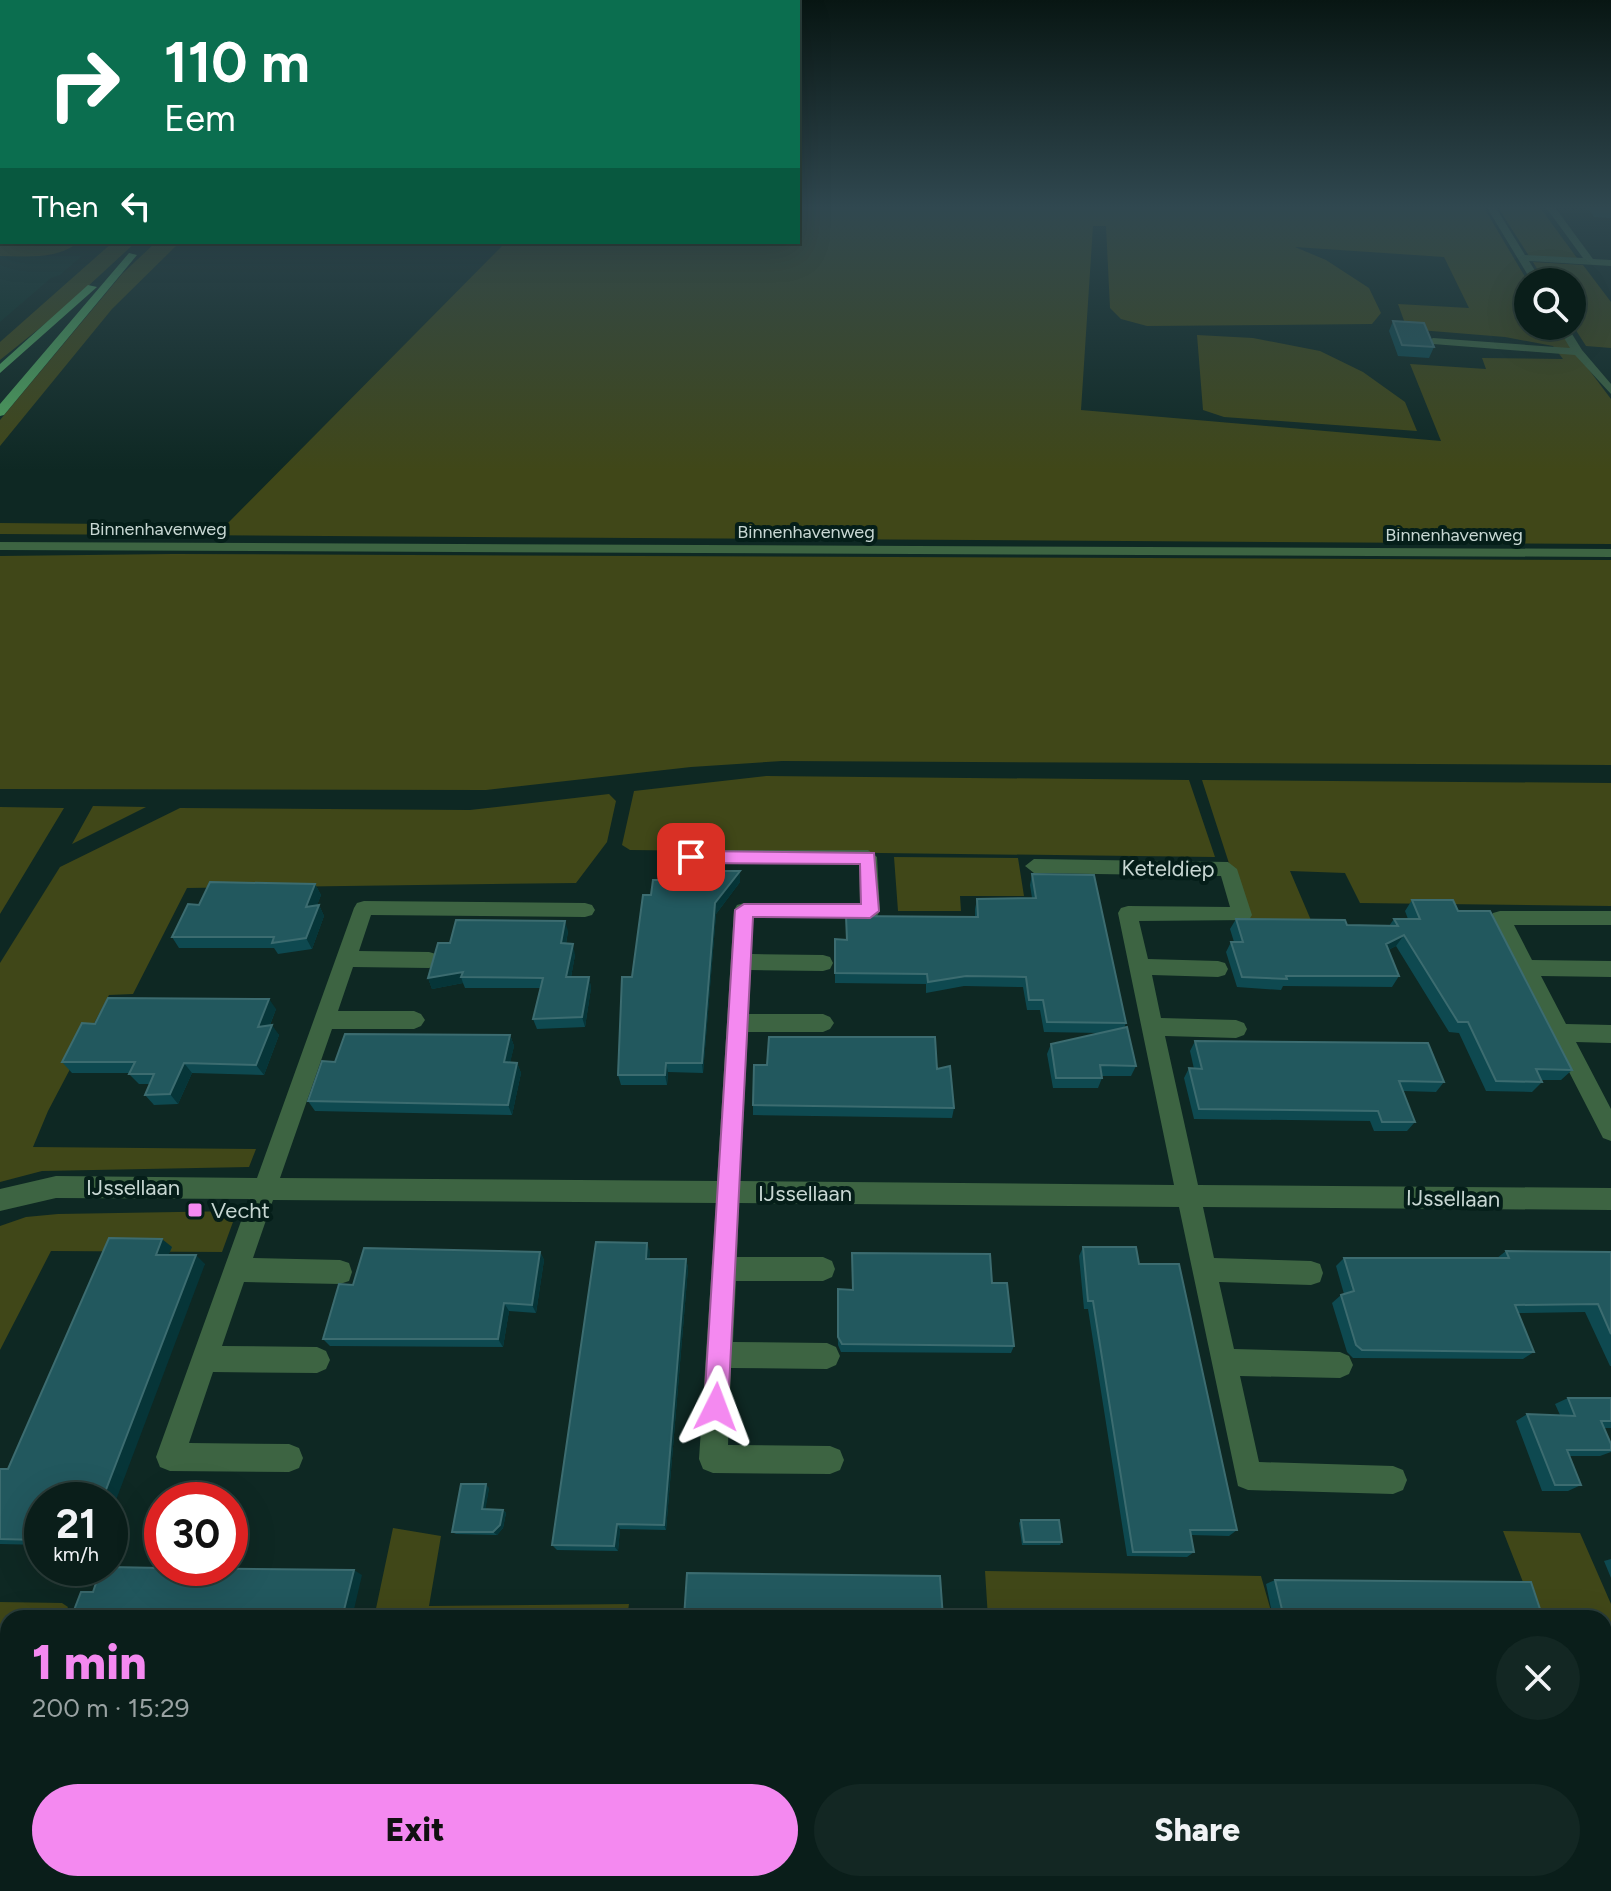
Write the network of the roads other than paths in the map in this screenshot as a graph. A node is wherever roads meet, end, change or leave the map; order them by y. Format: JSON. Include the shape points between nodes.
{"nodes":[{"id":1,"x":84,"y":294,"type":"edge"},
{"id":2,"x":100,"y":294,"type":"edge"},
{"id":3,"x":1571,"y":340,"type":"edge"},
{"id":4,"x":1433,"y":341,"type":"edge"},
{"id":5,"x":1578,"y":352,"type":"junction"},
{"id":6,"x":0,"y":370,"type":"edge"},
{"id":7,"x":1611,"y":391,"type":"edge"},
{"id":8,"x":0,"y":412,"type":"edge"},
{"id":9,"x":0,"y":546,"type":"edge"},
{"id":10,"x":1611,"y":553,"type":"edge"},
{"id":11,"x":691,"y":857,"type":"dead end"},
{"id":12,"x":1034,"y":866,"type":"dead end"},
{"id":13,"x":585,"y":910,"type":"dead end"},
{"id":14,"x":1611,"y":918,"type":"edge"},
{"id":15,"x":346,"y":959,"type":"junction"},
{"id":16,"x":429,"y":960,"type":"edge"},
{"id":17,"x":741,"y":962,"type":"junction"},
{"id":18,"x":823,"y":963,"type":"dead end"},
{"id":19,"x":1139,"y":967,"type":"junction"},
{"id":20,"x":1527,"y":968,"type":"junction"},
{"id":21,"x":1218,"y":969,"type":"dead end"},
{"id":22,"x":1611,"y":969,"type":"edge"},
{"id":23,"x":324,"y":1020,"type":"junction"},
{"id":24,"x":414,"y":1020,"type":"dead end"},
{"id":25,"x":738,"y":1023,"type":"junction"},
{"id":26,"x":823,"y":1023,"type":"dead end"},
{"id":27,"x":1152,"y":1027,"type":"junction"},
{"id":28,"x":1236,"y":1029,"type":"dead end"},
{"id":29,"x":1560,"y":1033,"type":"junction"},
{"id":30,"x":1611,"y":1034,"type":"edge"},
{"id":31,"x":1611,"y":1131,"type":"edge"},
{"id":32,"x":264,"y":1189,"type":"junction"},
{"id":33,"x":728,"y":1192,"type":"junction"},
{"id":34,"x":1188,"y":1196,"type":"junction"},
{"id":35,"x":1611,"y":1199,"type":"edge"},
{"id":36,"x":0,"y":1200,"type":"edge"},
{"id":37,"x":724,"y":1269,"type":"junction"},
{"id":38,"x":823,"y":1269,"type":"dead end"},
{"id":39,"x":236,"y":1270,"type":"junction"},
{"id":40,"x":1204,"y":1270,"type":"junction"},
{"id":41,"x":340,"y":1272,"type":"dead end"},
{"id":42,"x":1311,"y":1273,"type":"dead end"},
{"id":43,"x":719,"y":1355,"type":"junction"},
{"id":44,"x":827,"y":1356,"type":"dead end"},
{"id":45,"x":204,"y":1359,"type":"junction"},
{"id":46,"x":317,"y":1360,"type":"dead end"},
{"id":47,"x":1224,"y":1362,"type":"junction"},
{"id":48,"x":1340,"y":1365,"type":"dead end"},
{"id":49,"x":289,"y":1458,"type":"dead end"},
{"id":50,"x":830,"y":1460,"type":"dead end"},
{"id":51,"x":1393,"y":1480,"type":"dead end"}],
"edges":[{"from":1,"to":6,"type":"main road"},
{"from":2,"to":8,"type":"main road"},
{"from":3,"to":5,"type":"street"},
{"from":4,"to":5,"type":"street"},
{"from":5,"to":7,"type":"street"},
{"from":9,"to":10,"type":"street","name":"Binnenhavenweg"},
{"from":11,"to":17,"type":"street","via":[[868,857],[870,911],[744,910]]},
{"from":12,"to":19,"type":"street","name":"Keteldiep","via":[[1228,869],[1242,915],[1128,913]]},
{"from":13,"to":15,"type":"street","via":[[364,908]]},
{"from":14,"to":20,"type":"street","via":[[1500,918]]},
{"from":15,"to":16,"type":"street"},
{"from":15,"to":23,"type":"street"},
{"from":17,"to":18,"type":"street"},
{"from":17,"to":25,"type":"street"},
{"from":19,"to":21,"type":"street"},
{"from":19,"to":27,"type":"street","name":"Keteldiep"},
{"from":20,"to":22,"type":"street"},
{"from":20,"to":29,"type":"street"},
{"from":23,"to":24,"type":"street"},
{"from":23,"to":32,"type":"street"},
{"from":25,"to":26,"type":"street"},
{"from":25,"to":33,"type":"street"},
{"from":27,"to":28,"type":"street"},
{"from":27,"to":34,"type":"street","name":"Keteldiep"},
{"from":29,"to":30,"type":"street"},
{"from":29,"to":31,"type":"street"},
{"from":32,"to":33,"type":"street","name":"IJssellaan"},
{"from":32,"to":36,"type":"street","name":"IJssellaan","via":[[56,1187]]},
{"from":32,"to":39,"type":"street"},
{"from":33,"to":34,"type":"street","name":"IJssellaan"},
{"from":33,"to":37,"type":"street"},
{"from":34,"to":35,"type":"street","name":"IJssellaan"},
{"from":34,"to":40,"type":"street","name":"Keteldiep"},
{"from":37,"to":38,"type":"street"},
{"from":37,"to":43,"type":"street"},
{"from":39,"to":41,"type":"street"},
{"from":39,"to":45,"type":"street"},
{"from":40,"to":42,"type":"street"},
{"from":40,"to":47,"type":"street","name":"Keteldiep"},
{"from":43,"to":44,"type":"street"},
{"from":43,"to":50,"type":"street","via":[[713,1459]]},
{"from":45,"to":46,"type":"street"},
{"from":45,"to":49,"type":"street","via":[[170,1457]]},
{"from":47,"to":48,"type":"street"},
{"from":47,"to":51,"type":"street","name":"Keteldiep","via":[[1248,1476]]}]}
